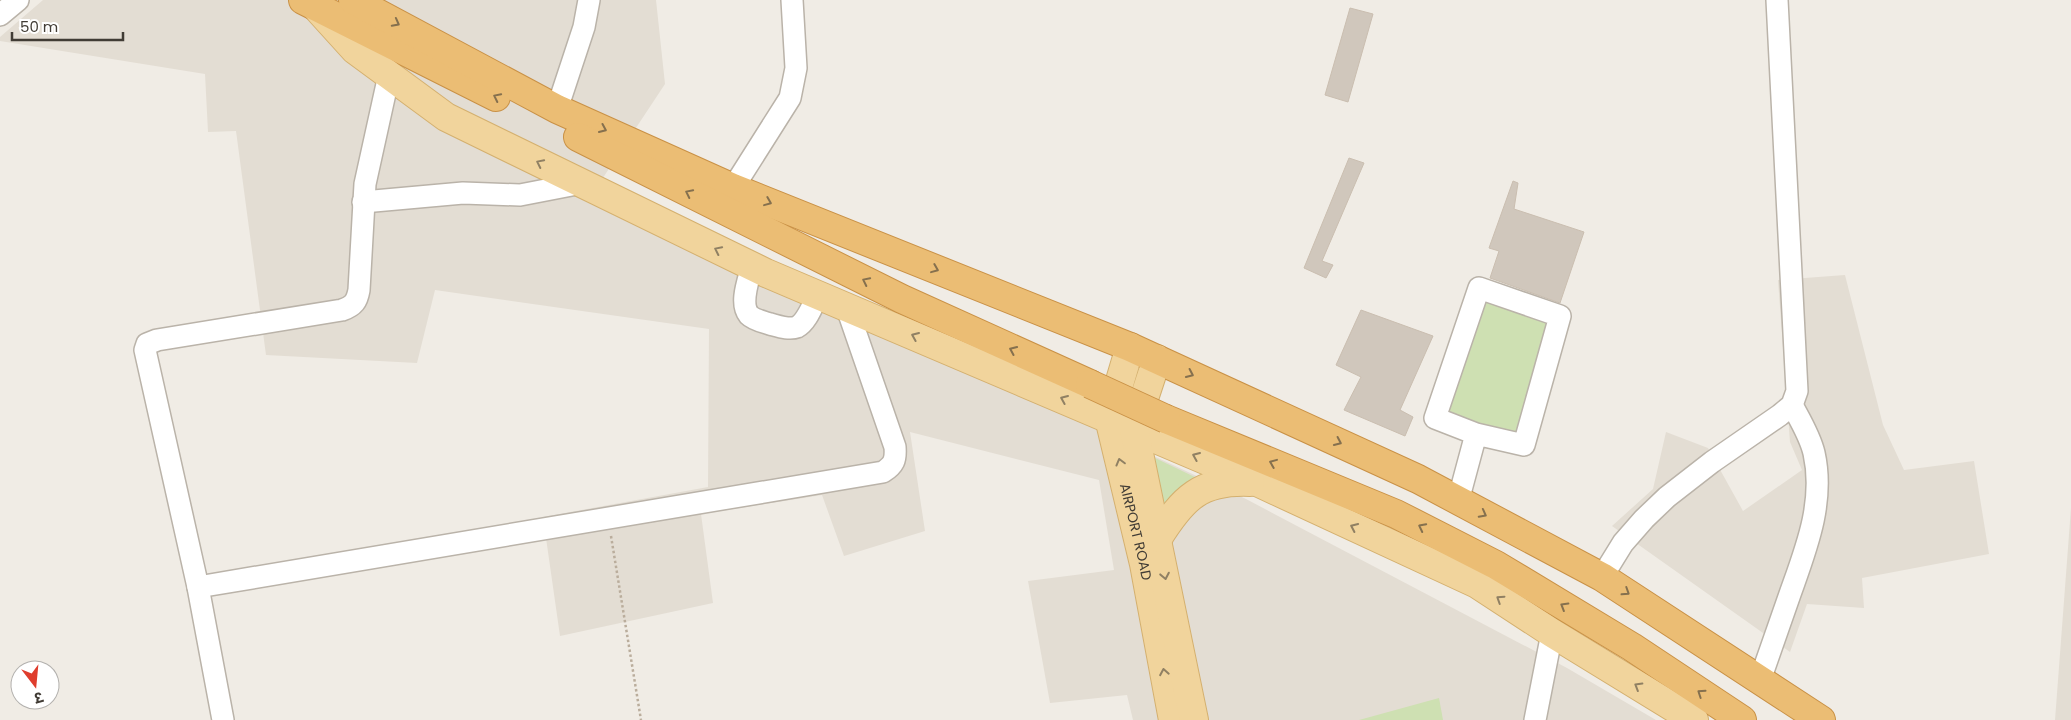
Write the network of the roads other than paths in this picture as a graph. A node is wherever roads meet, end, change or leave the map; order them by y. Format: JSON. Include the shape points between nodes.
{"nodes":[{"id":1,"x":18,"y":0,"type":"edge"},
{"id":2,"x":353,"y":0,"type":"edge"},
{"id":3,"x":589,"y":0,"type":"edge"},
{"id":4,"x":792,"y":0,"type":"edge"},
{"id":5,"x":1777,"y":0,"type":"edge"},
{"id":6,"x":310,"y":4,"type":"edge"},
{"id":7,"x":0,"y":15,"type":"edge"},
{"id":8,"x":389,"y":75,"type":"junction"},
{"id":9,"x":557,"y":109,"type":"junction"},
{"id":10,"x":582,"y":183,"type":"junction"},
{"id":11,"x":733,"y":188,"type":"junction"},
{"id":12,"x":363,"y":202,"type":"junction"},
{"id":13,"x":752,"y":266,"type":"junction"},
{"id":14,"x":818,"y":295,"type":"junction"},
{"id":15,"x":847,"y":308,"type":"junction"},
{"id":16,"x":1130,"y":347,"type":"junction"},
{"id":17,"x":1157,"y":359,"type":"junction"},
{"id":18,"x":1792,"y":405,"type":"junction"},
{"id":19,"x":1109,"y":418,"type":"junction"},
{"id":20,"x":1134,"y":429,"type":"junction"},
{"id":21,"x":1476,"y":434,"type":"junction"},
{"id":22,"x":1257,"y":482,"type":"junction"},
{"id":23,"x":1458,"y":501,"type":"junction"},
{"id":24,"x":1158,"y":538,"type":"junction"},
{"id":25,"x":1602,"y":577,"type":"junction"},
{"id":26,"x":198,"y":588,"type":"junction"},
{"id":27,"x":1552,"y":633,"type":"junction"},
{"id":28,"x":1760,"y":680,"type":"junction"},
{"id":29,"x":223,"y":720,"type":"edge"},
{"id":30,"x":1173,"y":720,"type":"edge"},
{"id":31,"x":1194,"y":720,"type":"edge"},
{"id":32,"x":1535,"y":720,"type":"edge"},
{"id":33,"x":1694,"y":720,"type":"edge"},
{"id":34,"x":1742,"y":720,"type":"edge"},
{"id":35,"x":1821,"y":720,"type":"edge"}],
"edges":[{"from":1,"to":7,"type":"street"},
{"from":2,"to":9,"type":"highway","one_way":true},
{"from":3,"to":9,"type":"street","via":[[584,27]]},
{"from":4,"to":11,"type":"street","via":[[796,68],[790,98]]},
{"from":5,"to":18,"type":"street","via":[[1798,377]]},
{"from":6,"to":8,"type":"main road","via":[[356,50]]},
{"from":34,"to":6,"type":"highway","one_way":true,"bridge":true,"via":[[1632,647],[1496,565],[1396,514],[1166,419],[902,299]]},
{"from":10,"to":8,"type":"main road","one_way":true,"via":[[446,117]]},
{"from":8,"to":12,"type":"street"},
{"from":9,"to":11,"type":"highway","one_way":true},
{"from":10,"to":12,"type":"street","via":[[520,195],[463,193]]},
{"from":13,"to":10,"type":"main road","one_way":true},
{"from":11,"to":16,"type":"highway","one_way":true},
{"from":12,"to":26,"type":"street","via":[[359,290],[352,307],[147,344],[145,350]]},
{"from":13,"to":14,"type":"main road"},
{"from":13,"to":14,"type":"street","via":[[746,306],[748,314],[757,320],[796,327]]},
{"from":14,"to":15,"type":"main road"},
{"from":19,"to":15,"type":"main road","one_way":true},
{"from":15,"to":26,"type":"street","via":[[895,447],[893,465],[883,472]]},
{"from":16,"to":17,"type":"highway"},
{"from":16,"to":19,"type":"main road","name":"AIRPORT ROAD"},
{"from":17,"to":20,"type":"main road"},
{"from":17,"to":23,"type":"highway","one_way":true,"via":[[1409,475]]},
{"from":18,"to":25,"type":"street","via":[[1667,497],[1623,543]]},
{"from":18,"to":28,"type":"street","via":[[1810,438],[1814,453],[1818,486],[1816,507],[1806,548]]},
{"from":19,"to":20,"type":"main road"},
{"from":30,"to":19,"type":"main road","name":"AIRPORT ROAD","one_way":true,"via":[[1144,564]]},
{"from":22,"to":20,"type":"main road","one_way":true},
{"from":20,"to":24,"type":"main road"},
{"from":21,"to":21,"type":"street","via":[[1435,418],[1479,288],[1560,316],[1524,445]]},
{"from":21,"to":23,"type":"street"},
{"from":22,"to":24,"type":"main road","via":[[1231,481],[1200,490],[1169,520]]},
{"from":27,"to":22,"type":"main road","one_way":true,"via":[[1477,584]]},
{"from":23,"to":25,"type":"highway","one_way":true},
{"from":24,"to":31,"type":"main road","one_way":true},
{"from":25,"to":28,"type":"highway","one_way":true},
{"from":26,"to":29,"type":"street"},
{"from":27,"to":32,"type":"street"},
{"from":33,"to":27,"type":"main road","one_way":true},
{"from":28,"to":35,"type":"highway"}]}
